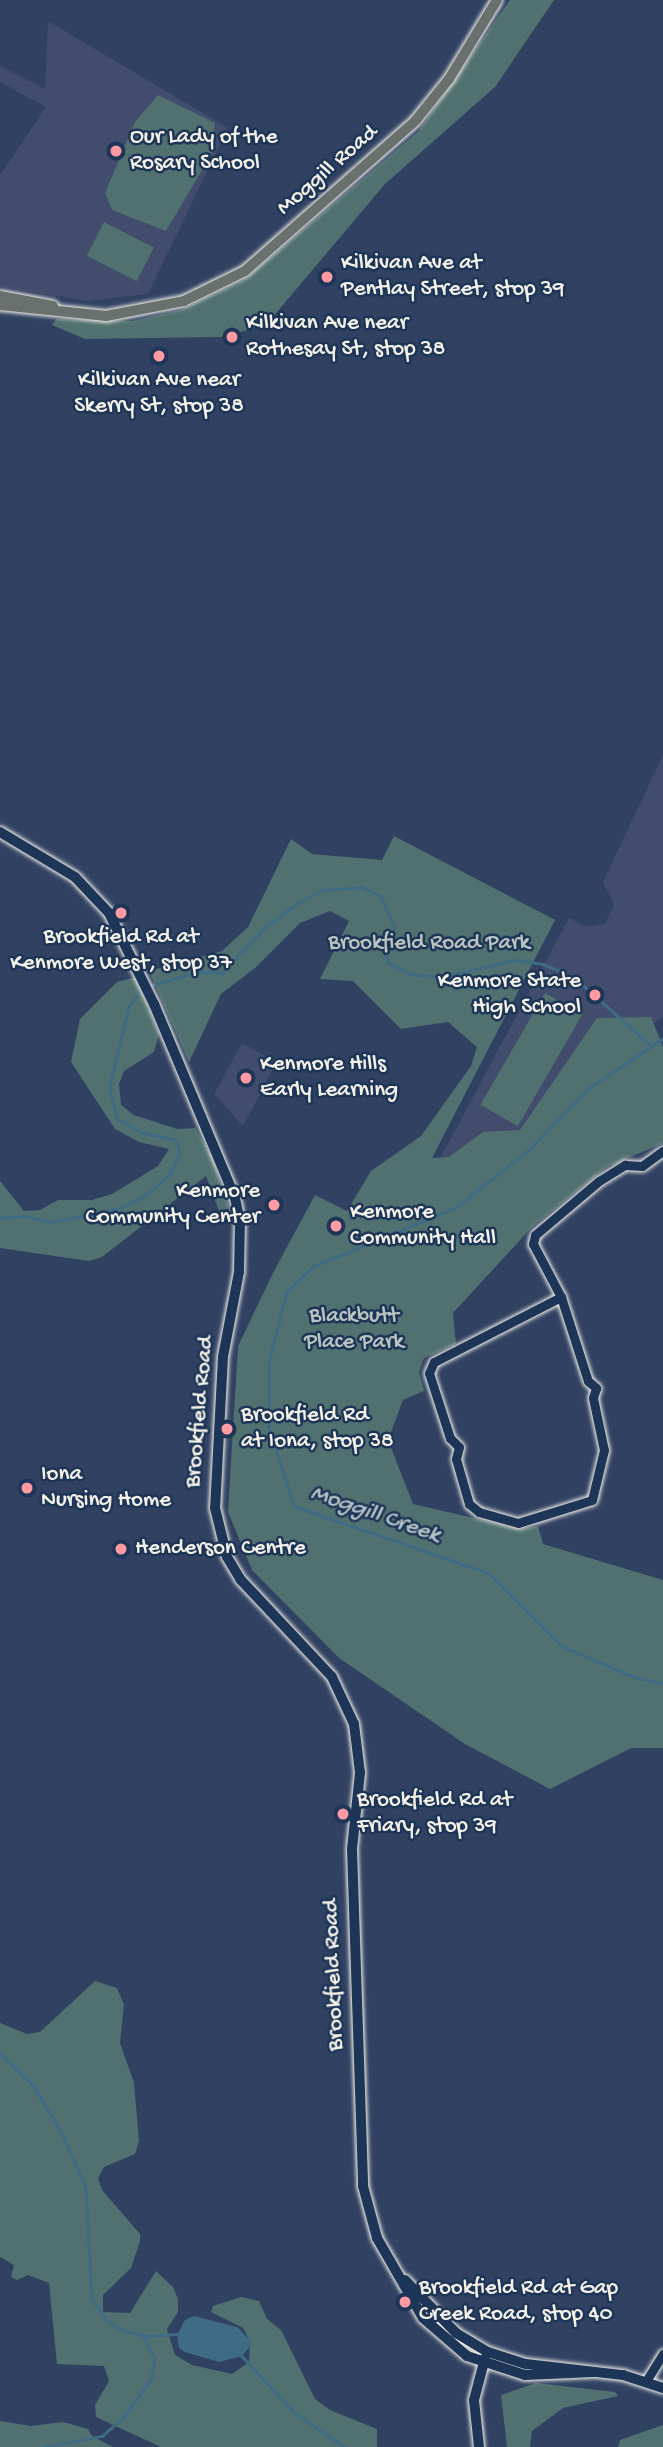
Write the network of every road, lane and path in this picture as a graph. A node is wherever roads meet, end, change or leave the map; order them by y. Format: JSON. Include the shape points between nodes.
{"nodes":[{"id":1,"x":497,"y":0,"type":"edge"},
{"id":2,"x":0,"y":296,"type":"edge"},
{"id":3,"x":0,"y":305,"type":"edge"},
{"id":4,"x":136,"y":310,"type":"junction"},
{"id":5,"x":0,"y":832,"type":"edge"},
{"id":6,"x":663,"y":1151,"type":"edge"},
{"id":7,"x":561,"y":1297,"type":"junction"},
{"id":8,"x":400,"y":2276,"type":"junction"},
{"id":9,"x":488,"y":2352,"type":"junction"},
{"id":10,"x":663,"y":2354,"type":"edge"},
{"id":11,"x":483,"y":2363,"type":"junction"},
{"id":12,"x":594,"y":2372,"type":"junction"},
{"id":13,"x":646,"y":2381,"type":"junction"},
{"id":14,"x":663,"y":2388,"type":"edge"},
{"id":15,"x":479,"y":2447,"type":"edge"}],
"edges":[{"from":1,"to":4,"type":"main road","name":"Moggill Road","via":[[449,79],[416,120],[277,244],[245,271],[212,288],[184,301]]},
{"from":2,"to":4,"type":"main road","name":"Moggill Road","via":[[59,308]]},
{"from":3,"to":4,"type":"main road","name":"Moggill Road","via":[[76,316]]},
{"from":5,"to":8,"type":"main road","name":"Brookfield Road","via":[[65,870],[96,895],[146,986],[212,1136],[240,1221],[239,1272],[223,1357],[214,1479],[221,1540],[240,1578],[332,1677],[354,1724],[360,1773],[352,1849],[363,2186],[377,2238]]},
{"from":6,"to":7,"type":"street","via":[[642,1166],[625,1166],[599,1181],[535,1235],[533,1244]]},
{"from":7,"to":7,"type":"street","via":[[588,1381],[596,1388],[593,1398],[604,1450],[592,1500],[518,1523],[479,1512],[469,1504],[456,1459],[459,1447],[450,1438],[429,1373],[433,1362]]},
{"from":8,"to":9,"type":"main road","name":"Brookfield Road","via":[[456,2333]]},
{"from":8,"to":11,"type":"main road","name":"Brookfield Road","via":[[439,2335]]},
{"from":9,"to":11,"type":"main road"},
{"from":9,"to":12,"type":"main road","name":"Brookfield Road","via":[[526,2364]]},
{"from":10,"to":13,"type":"street"},
{"from":11,"to":12,"type":"main road","name":"Brookfield Road","via":[[525,2375]]},
{"from":11,"to":15,"type":"main road","via":[[474,2400]]},
{"from":12,"to":13,"type":"main road","name":"Brookfield Road"},
{"from":13,"to":14,"type":"main road","name":"Brookfield Road"}]}
